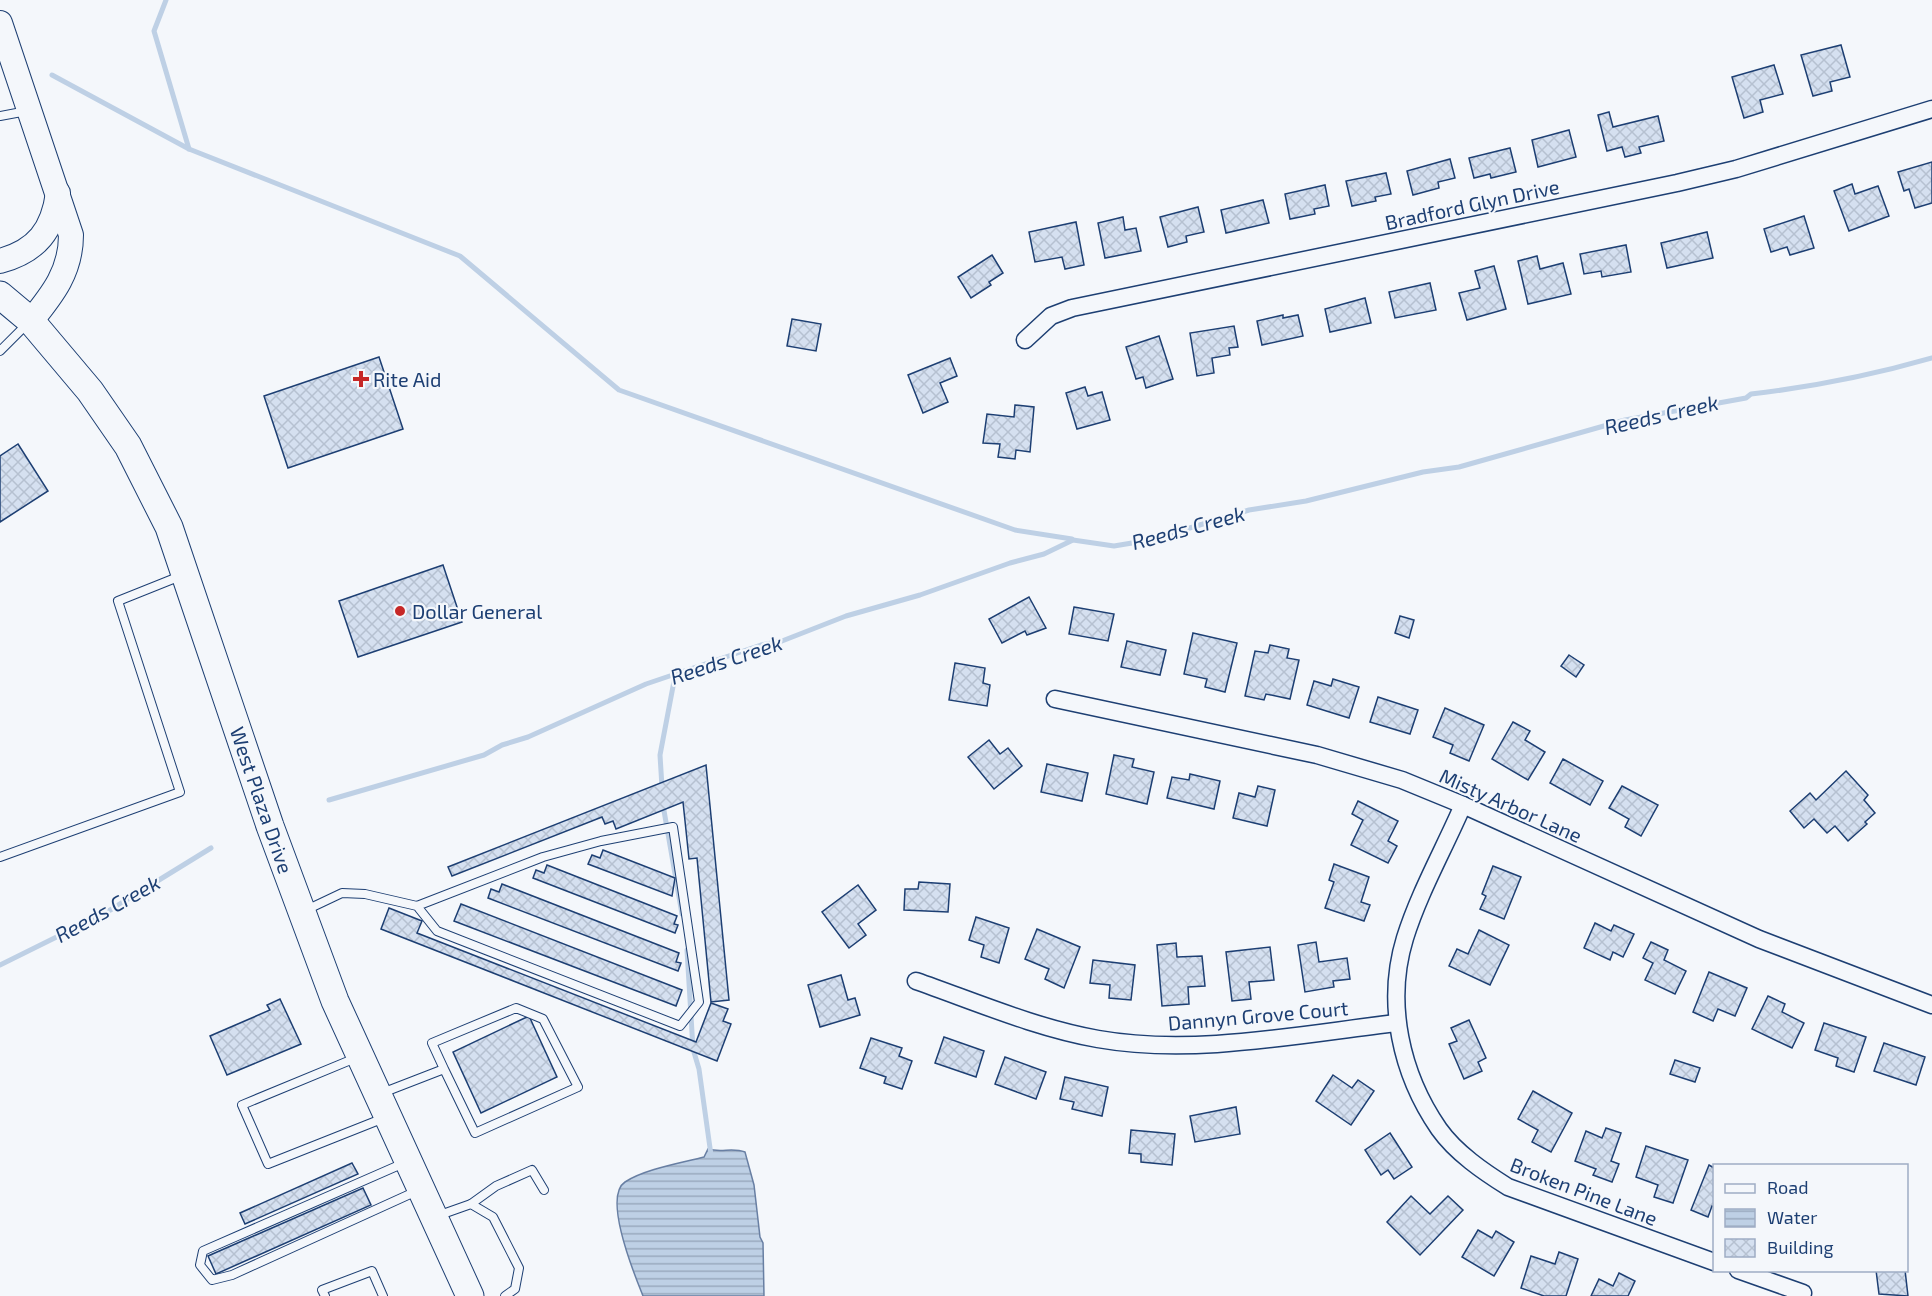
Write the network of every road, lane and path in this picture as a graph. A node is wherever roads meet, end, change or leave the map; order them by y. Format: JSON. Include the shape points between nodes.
{"nodes":[{"id":1,"x":0,"y":23,"type":"edge"},
{"id":2,"x":1932,"y":109,"type":"edge"},
{"id":3,"x":30,"y":111,"type":"junction"},
{"id":4,"x":0,"y":116,"type":"edge"},
{"id":5,"x":58,"y":193,"type":"junction"},
{"id":6,"x":0,"y":261,"type":"edge"},
{"id":7,"x":0,"y":295,"type":"edge"},
{"id":8,"x":31,"y":321,"type":"junction"},
{"id":9,"x":1025,"y":340,"type":"dead end"},
{"id":10,"x":0,"y":351,"type":"edge"},
{"id":11,"x":187,"y":574,"type":"junction"},
{"id":12,"x":1055,"y":699,"type":"dead end"},
{"id":13,"x":1463,"y":805,"type":"junction"},
{"id":14,"x":0,"y":857,"type":"edge"},
{"id":15,"x":417,"y":906,"type":"junction"},
{"id":16,"x":301,"y":912,"type":"junction"},
{"id":17,"x":916,"y":981,"type":"dead end"},
{"id":18,"x":1932,"y":1005,"type":"edge"},
{"id":19,"x":1397,"y":1023,"type":"junction"},
{"id":20,"x":359,"y":1057,"type":"junction"},
{"id":21,"x":444,"y":1069,"type":"junction"},
{"id":22,"x":382,"y":1106,"type":"junction"},
{"id":23,"x":407,"y":1161,"type":"junction"},
{"id":24,"x":420,"y":1189,"type":"junction"},
{"id":25,"x":544,"y":1190,"type":"dead end"},
{"id":26,"x":471,"y":1204,"type":"junction"},
{"id":27,"x":434,"y":1218,"type":"junction"},
{"id":28,"x":1713,"y":1262,"type":"edge"},
{"id":29,"x":1744,"y":1272,"type":"edge"},
{"id":30,"x":1803,"y":1293,"type":"dead end"},
{"id":31,"x":466,"y":1294,"type":"edge"},
{"id":32,"x":325,"y":1296,"type":"edge"},
{"id":33,"x":383,"y":1296,"type":"edge"},
{"id":34,"x":505,"y":1296,"type":"edge"}],
"edges":[{"from":1,"to":3,"type":"street"},
{"from":2,"to":9,"type":"street","name":"Bradford Glyn Drive","via":[[1677,183],[1072,308],[1051,316]]},
{"from":3,"to":4,"type":"lane"},
{"from":3,"to":5,"type":"street"},
{"from":5,"to":6,"type":"street","via":[[55,213],[44,237],[24,252]]},
{"from":5,"to":8,"type":"street","via":[[70,235],[70,250],[61,280]]},
{"from":7,"to":8,"type":"main road","name":"West Plaza Drive"},
{"from":8,"to":10,"type":"lane"},
{"from":8,"to":11,"type":"main road","name":"West Plaza Drive","via":[[70,365],[128,446],[169,527]]},
{"from":11,"to":14,"type":"lane","via":[[118,601],[180,792]]},
{"from":11,"to":16,"type":"main road","name":"West Plaza Drive"},
{"from":12,"to":13,"type":"street","name":"Misty Arbor Lane","via":[[1344,762]]},
{"from":13,"to":18,"type":"street","name":"Misty Arbor Lane","via":[[1759,939]]},
{"from":13,"to":19,"type":"street","name":"Broken Pine Lane","via":[[1405,937],[1396,993]]},
{"from":15,"to":15,"type":"lane","via":[[437,931],[680,1026],[699,1002],[674,827],[543,857]]},
{"from":15,"to":16,"type":"lane","via":[[365,894],[342,894]]},
{"from":16,"to":20,"type":"main road","name":"West Plaza Drive"},
{"from":17,"to":19,"type":"street","name":"Dannyn Grove Court","via":[[1060,1030],[1137,1044],[1220,1043]]},
{"from":19,"to":28,"type":"street","name":"Broken Pine Lane","via":[[1411,1080],[1440,1130],[1482,1170],[1537,1200]]},
{"from":20,"to":22,"type":"main road","name":"West Plaza Drive"},
{"from":20,"to":22,"type":"lane","via":[[242,1105],[268,1164]]},
{"from":21,"to":21,"type":"lane","via":[[432,1043],[516,1008],[543,1019],[578,1087],[475,1133]]},
{"from":21,"to":22,"type":"lane"},
{"from":22,"to":23,"type":"main road","name":"West Plaza Drive"},
{"from":23,"to":24,"type":"main road","name":"West Plaza Drive"},
{"from":23,"to":24,"type":"lane","via":[[203,1251],[200,1265],[212,1280],[232,1275]]},
{"from":24,"to":27,"type":"main road","name":"West Plaza Drive"},
{"from":25,"to":26,"type":"lane","via":[[532,1170],[496,1186]]},
{"from":26,"to":27,"type":"lane"},
{"from":26,"to":34,"type":"lane","via":[[493,1217],[519,1268],[515,1288]]},
{"from":27,"to":31,"type":"main road","name":"West Plaza Drive"},
{"from":29,"to":30,"type":"street"},
{"from":32,"to":33,"type":"lane","via":[[322,1290],[372,1271]]}]}
